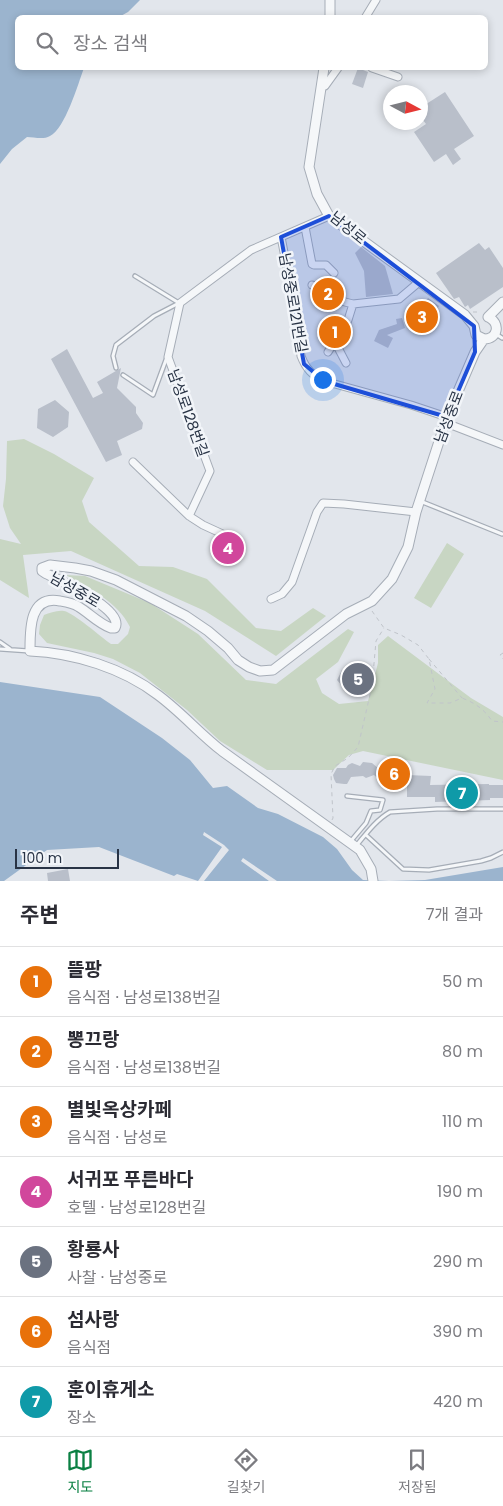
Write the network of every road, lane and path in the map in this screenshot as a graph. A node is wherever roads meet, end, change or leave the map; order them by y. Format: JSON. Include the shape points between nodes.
{"nodes":[{"id":1,"x":330,"y":0,"type":"edge"},
{"id":2,"x":376,"y":0,"type":"edge"},
{"id":3,"x":330,"y":15,"type":"edge"},
{"id":4,"x":367,"y":15,"type":"edge"},
{"id":5,"x":324,"y":70,"type":"edge"},
{"id":6,"x":337,"y":70,"type":"edge"},
{"id":7,"x":378,"y":70,"type":"edge"},
{"id":8,"x":398,"y":77,"type":"dead end"},
{"id":9,"x":321,"y":86,"type":"junction"},
{"id":10,"x":329,"y":216,"type":"junction"},
{"id":11,"x":304,"y":227,"type":"junction"},
{"id":12,"x":281,"y":237,"type":"junction"},
{"id":13,"x":334,"y":273,"type":"dead end"},
{"id":14,"x":135,"y":276,"type":"dead end"},
{"id":15,"x":419,"y":282,"type":"junction"},
{"id":16,"x":312,"y":284,"type":"dead end"},
{"id":17,"x":180,"y":303,"type":"junction"},
{"id":18,"x":353,"y":304,"type":"junction"},
{"id":19,"x":501,"y":304,"type":"edge"},
{"id":20,"x":467,"y":313,"type":"junction"},
{"id":21,"x":483,"y":319,"type":"junction"},
{"id":22,"x":499,"y":336,"type":"edge"},
{"id":23,"x":481,"y":338,"type":"junction"},
{"id":24,"x":335,"y":342,"type":"junction"},
{"id":25,"x":328,"y":352,"type":"dead end"},
{"id":26,"x":168,"y":357,"type":"junction"},
{"id":27,"x":346,"y":363,"type":"dead end"},
{"id":28,"x":116,"y":368,"type":"dead end"},
{"id":29,"x":123,"y":375,"type":"dead end"},
{"id":30,"x":447,"y":420,"type":"junction"},
{"id":31,"x":503,"y":445,"type":"edge"},
{"id":32,"x":133,"y":462,"type":"dead end"},
{"id":33,"x":419,"y":501,"type":"junction"},
{"id":34,"x":416,"y":512,"type":"junction"},
{"id":35,"x":189,"y":516,"type":"junction"},
{"id":36,"x":502,"y":534,"type":"dead end"},
{"id":37,"x":240,"y":542,"type":"dead end"},
{"id":38,"x":271,"y":598,"type":"dead end"},
{"id":39,"x":371,"y":610,"type":"dead end"},
{"id":40,"x":384,"y":628,"type":"junction"},
{"id":41,"x":0,"y":642,"type":"edge"},
{"id":42,"x":0,"y":649,"type":"edge"},
{"id":43,"x":12,"y":650,"type":"junction"},
{"id":44,"x":30,"y":651,"type":"junction"},
{"id":45,"x":503,"y":653,"type":"edge"},
{"id":46,"x":429,"y":659,"type":"junction"},
{"id":47,"x":503,"y":659,"type":"edge"},
{"id":48,"x":462,"y":698,"type":"junction"},
{"id":49,"x":503,"y":722,"type":"edge"},
{"id":50,"x":347,"y":796,"type":"dead end"},
{"id":51,"x":503,"y":809,"type":"edge"},
{"id":52,"x":331,"y":820,"type":"dead end"},
{"id":53,"x":366,"y":835,"type":"junction"},
{"id":54,"x":355,"y":847,"type":"junction"},
{"id":55,"x":503,"y":852,"type":"edge"},
{"id":56,"x":374,"y":881,"type":"edge"}],
"edges":[{"from":1,"to":3,"type":"street"},
{"from":2,"to":4,"type":"street"},
{"from":5,"to":9,"type":"street","name":"남성로"},
{"from":6,"to":9,"type":"street","via":[[325,86]]},
{"from":7,"to":8,"type":"street"},
{"from":9,"to":10,"type":"street","name":"남성로","via":[[309,167],[317,194]]},
{"from":10,"to":11,"type":"street"},
{"from":10,"to":15,"type":"street","name":"남성로"},
{"from":11,"to":12,"type":"street"},
{"from":11,"to":13,"type":"street","via":[[312,264],[326,265]]},
{"from":12,"to":17,"type":"street","via":[[251,250]]},
{"from":12,"to":30,"type":"street","name":"남성중로121번길","via":[[294,298],[301,356],[311,374],[324,381],[411,405]]},
{"from":14,"to":17,"type":"lane"},
{"from":15,"to":18,"type":"street","via":[[398,299]]},
{"from":15,"to":20,"type":"street","name":"남성로"},
{"from":16,"to":18,"type":"street"},
{"from":17,"to":26,"type":"street","name":"남성로128번길"},
{"from":17,"to":28,"type":"lane","via":[[154,316],[116,345],[113,356]]},
{"from":18,"to":24,"type":"street"},
{"from":19,"to":21,"type":"street"},
{"from":20,"to":21,"type":"street","name":"남성로"},
{"from":20,"to":21,"type":"path"},
{"from":21,"to":22,"type":"street","via":[[497,326]]},
{"from":21,"to":23,"type":"street","via":[[475,332]]},
{"from":22,"to":23,"type":"street"},
{"from":23,"to":30,"type":"street","name":"남성중로"},
{"from":24,"to":25,"type":"street"},
{"from":24,"to":27,"type":"street"},
{"from":26,"to":29,"type":"lane","via":[[153,395]]},
{"from":26,"to":35,"type":"street","name":"남성로128번길","via":[[210,472]]},
{"from":30,"to":31,"type":"street","name":"남성중로121번길"},
{"from":30,"to":33,"type":"street","name":"남성중로"},
{"from":32,"to":35,"type":"street"},
{"from":33,"to":34,"type":"street","name":"남성중로"},
{"from":33,"to":36,"type":"lane"},
{"from":34,"to":38,"type":"street","via":[[323,503],[292,582],[282,594]]},
{"from":34,"to":44,"type":"street","name":"남성중로","via":[[408,547],[400,564],[372,602],[346,614],[274,670],[260,671],[249,667],[186,616],[116,580],[91,570],[60,566],[45,566],[42,571],[94,600],[113,616],[117,624],[111,628],[77,605],[46,601],[34,614]]},
{"from":35,"to":37,"type":"street"},
{"from":39,"to":40,"type":"path"},
{"from":40,"to":46,"type":"path","via":[[418,646]]},
{"from":40,"to":52,"type":"path","via":[[376,641],[368,711],[358,747],[335,766],[331,774]]},
{"from":41,"to":43,"type":"lane"},
{"from":42,"to":43,"type":"lane"},
{"from":43,"to":44,"type":"lane"},
{"from":44,"to":54,"type":"street","via":[[102,666],[146,686],[202,736]]},
{"from":45,"to":47,"type":"path","via":[[500,655]]},
{"from":46,"to":48,"type":"path"},
{"from":46,"to":48,"type":"path","via":[[435,689],[427,703],[450,703]]},
{"from":48,"to":49,"type":"path","via":[[474,703],[492,721]]},
{"from":50,"to":54,"type":"lane","via":[[383,800],[380,810],[371,811]]},
{"from":51,"to":53,"type":"lane","via":[[390,812]]},
{"from":53,"to":54,"type":"lane"},
{"from":53,"to":55,"type":"lane","via":[[403,869],[429,870],[475,862]]},
{"from":54,"to":56,"type":"street","via":[[371,869]]}]}
